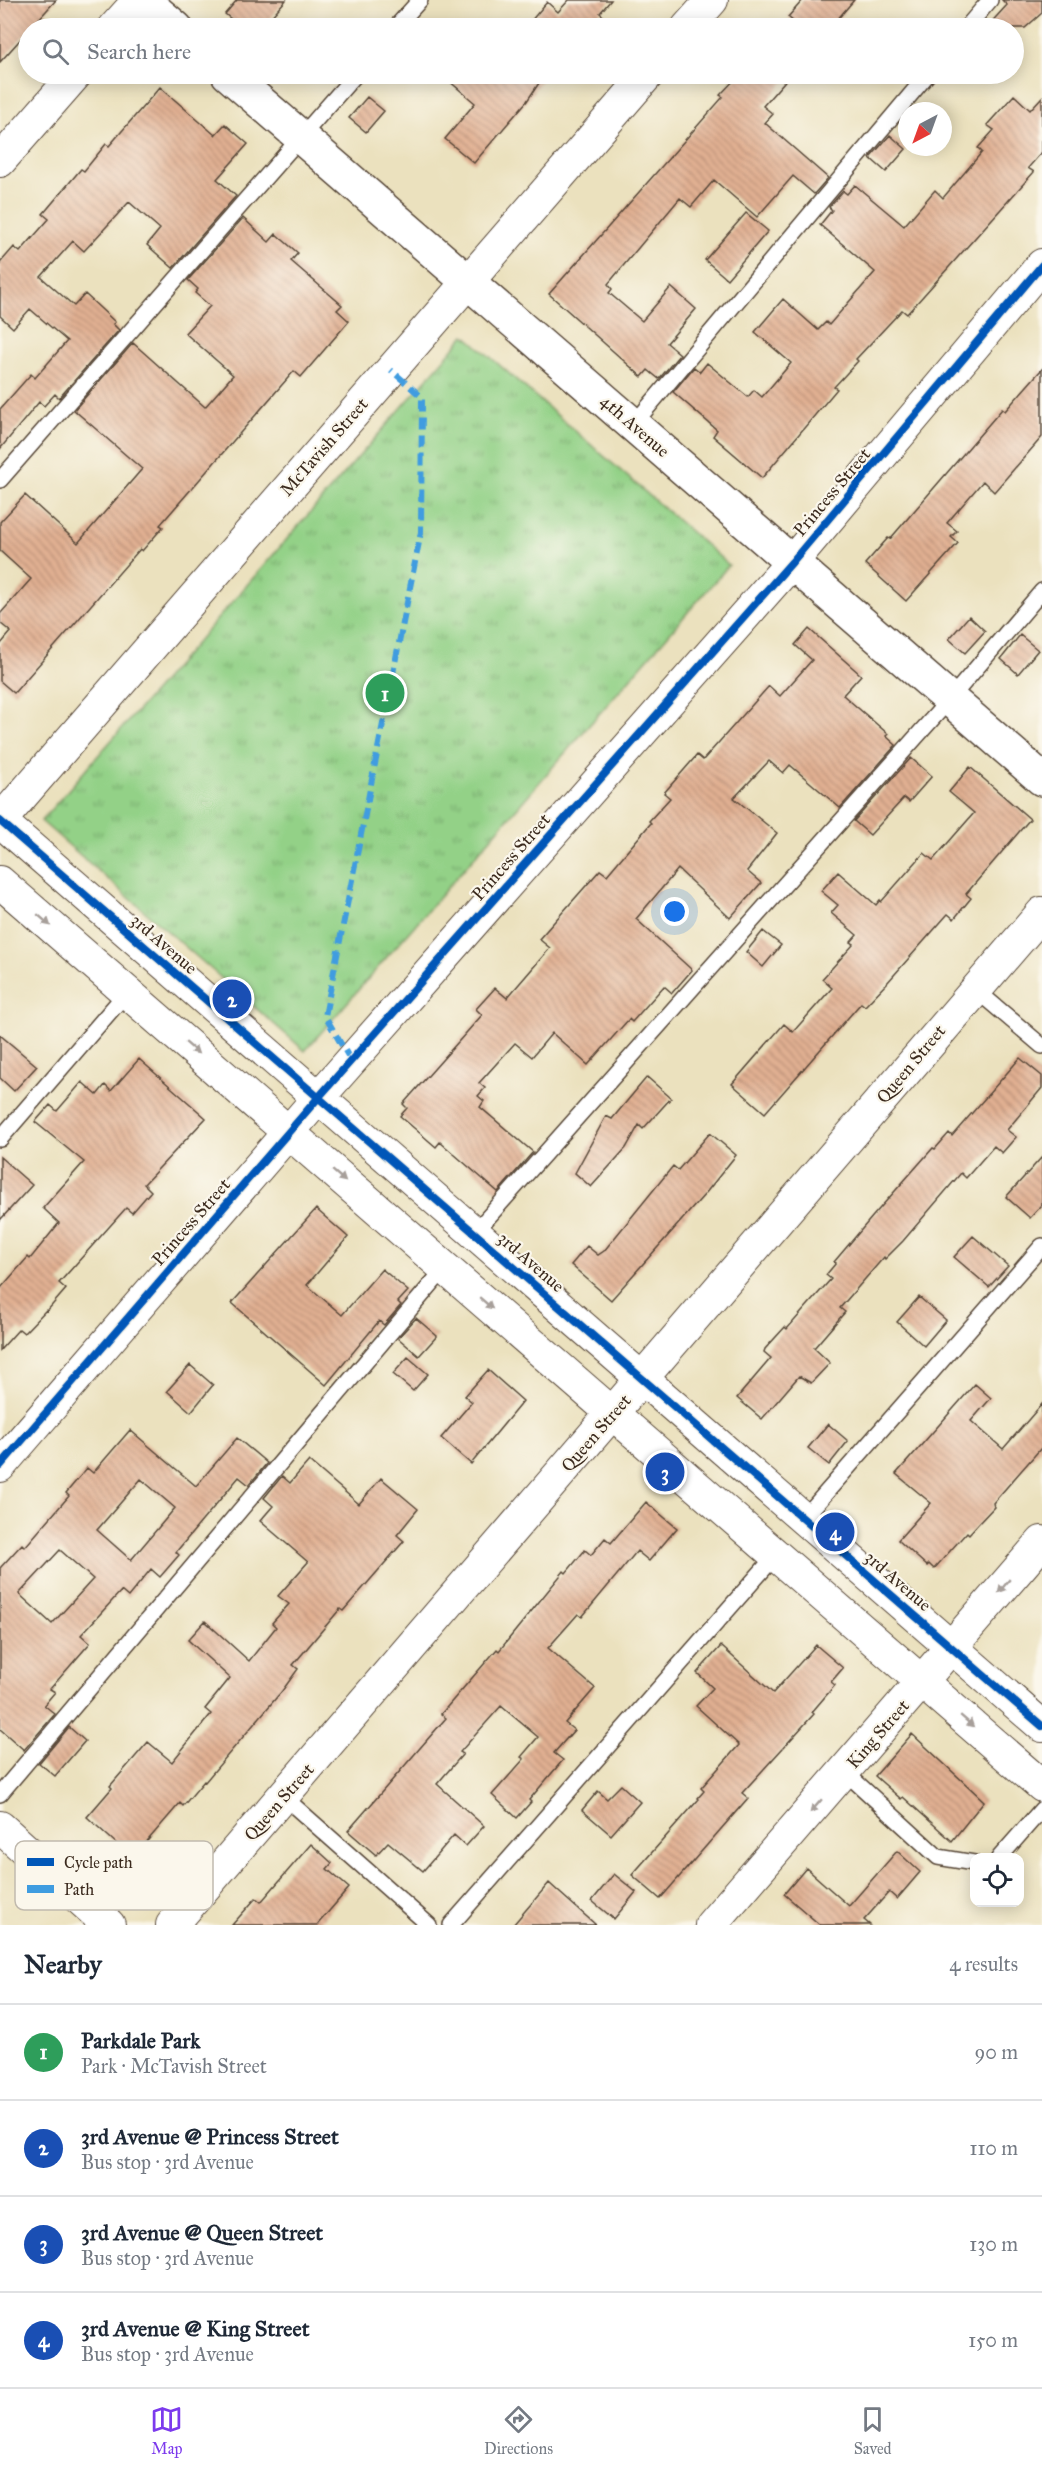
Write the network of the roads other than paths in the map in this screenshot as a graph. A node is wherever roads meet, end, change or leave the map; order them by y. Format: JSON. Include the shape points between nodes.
{"nodes":[{"id":1,"x":141,"y":0,"type":"edge"},
{"id":2,"x":420,"y":0,"type":"edge"},
{"id":3,"x":712,"y":0,"type":"edge"},
{"id":4,"x":990,"y":0,"type":"edge"},
{"id":5,"x":124,"y":18,"type":"edge"},
{"id":6,"x":164,"y":18,"type":"edge"},
{"id":7,"x":404,"y":18,"type":"edge"},
{"id":8,"x":696,"y":18,"type":"edge"},
{"id":9,"x":975,"y":18,"type":"edge"},
{"id":10,"x":67,"y":84,"type":"edge"},
{"id":11,"x":240,"y":84,"type":"edge"},
{"id":12,"x":347,"y":84,"type":"edge"},
{"id":13,"x":639,"y":84,"type":"edge"},
{"id":14,"x":920,"y":84,"type":"edge"},
{"id":15,"x":301,"y":137,"type":"junction"},
{"id":16,"x":0,"y":161,"type":"edge"},
{"id":17,"x":1042,"y":265,"type":"edge"},
{"id":18,"x":468,"y":282,"type":"junction"},
{"id":19,"x":633,"y":425,"type":"junction"},
{"id":20,"x":0,"y":480,"type":"edge"},
{"id":21,"x":792,"y":562,"type":"junction"},
{"id":22,"x":1042,"y":591,"type":"edge"},
{"id":23,"x":950,"y":699,"type":"junction"},
{"id":24,"x":1042,"y":779,"type":"edge"},
{"id":25,"x":0,"y":821,"type":"edge"},
{"id":26,"x":0,"y":882,"type":"edge"},
{"id":27,"x":1042,"y":914,"type":"edge"},
{"id":28,"x":975,"y":989,"type":"junction"},
{"id":29,"x":127,"y":992,"type":"junction"},
{"id":30,"x":1042,"y":1046,"type":"edge"},
{"id":31,"x":318,"y":1098,"type":"junction"},
{"id":32,"x":289,"y":1132,"type":"junction"},
{"id":33,"x":0,"y":1139,"type":"edge"},
{"id":34,"x":474,"y":1233,"type":"junction"},
{"id":35,"x":1042,"y":1246,"type":"edge"},
{"id":36,"x":445,"y":1268,"type":"junction"},
{"id":37,"x":643,"y":1379,"type":"junction"},
{"id":38,"x":613,"y":1413,"type":"junction"},
{"id":39,"x":0,"y":1466,"type":"edge"},
{"id":40,"x":803,"y":1519,"type":"junction"},
{"id":41,"x":1039,"y":1550,"type":"edge"},
{"id":42,"x":776,"y":1555,"type":"junction"},
{"id":43,"x":952,"y":1648,"type":"junction"},
{"id":44,"x":923,"y":1682,"type":"junction"},
{"id":45,"x":1042,"y":1726,"type":"edge"},
{"id":46,"x":845,"y":1772,"type":"junction"},
{"id":47,"x":1042,"y":1786,"type":"edge"},
{"id":48,"x":0,"y":1794,"type":"edge"},
{"id":49,"x":284,"y":1797,"type":"junction"},
{"id":50,"x":1042,"y":1809,"type":"edge"},
{"id":51,"x":0,"y":1827,"type":"edge"},
{"id":52,"x":16,"y":1841,"type":"edge"},
{"id":53,"x":1003,"y":1853,"type":"edge"},
{"id":54,"x":970,"y":1862,"type":"edge"},
{"id":55,"x":213,"y":1878,"type":"edge"},
{"id":56,"x":92,"y":1910,"type":"edge"},
{"id":57,"x":185,"y":1910,"type":"edge"},
{"id":58,"x":713,"y":1924,"type":"edge"},
{"id":59,"x":109,"y":1925,"type":"edge"},
{"id":60,"x":172,"y":1925,"type":"edge"},
{"id":61,"x":429,"y":1925,"type":"edge"},
{"id":62,"x":451,"y":1925,"type":"edge"}],
"edges":[{"from":1,"to":5,"type":"street"},
{"from":1,"to":6,"type":"street"},
{"from":2,"to":7,"type":"lane"},
{"from":3,"to":8,"type":"street"},
{"from":4,"to":9,"type":"lane"},
{"from":10,"to":16,"type":"street"},
{"from":11,"to":15,"type":"street","name":"4th Avenue"},
{"from":12,"to":15,"type":"lane"},
{"from":13,"to":18,"type":"street","name":"McTavish Street"},
{"from":14,"to":19,"type":"lane"},
{"from":15,"to":18,"type":"street","name":"4th Avenue"},
{"from":15,"to":20,"type":"lane"},
{"from":17,"to":21,"type":"street","name":"Princess Street"},
{"from":18,"to":19,"type":"street","name":"4th Avenue"},
{"from":18,"to":25,"type":"street","name":"McTavish Street"},
{"from":19,"to":21,"type":"street","name":"4th Avenue"},
{"from":21,"to":23,"type":"street","name":"4th Avenue"},
{"from":21,"to":31,"type":"street","name":"Princess Street"},
{"from":22,"to":23,"type":"lane"},
{"from":23,"to":24,"type":"street","name":"4th Avenue"},
{"from":23,"to":34,"type":"lane"},
{"from":25,"to":31,"type":"street","name":"3rd Avenue"},
{"from":26,"to":29,"type":"street","one_way":true},
{"from":27,"to":28,"type":"street","name":"Queen Street"},
{"from":28,"to":30,"type":"lane"},
{"from":28,"to":37,"type":"street","name":"Queen Street"},
{"from":29,"to":32,"type":"street","one_way":true},
{"from":29,"to":33,"type":"lane"},
{"from":31,"to":32,"type":"street","name":"Princess Street"},
{"from":31,"to":34,"type":"street","name":"3rd Avenue"},
{"from":32,"to":36,"type":"street","one_way":true},
{"from":32,"to":39,"type":"street","name":"Princess Street"},
{"from":34,"to":37,"type":"street","name":"3rd Avenue"},
{"from":35,"to":40,"type":"lane"},
{"from":36,"to":38,"type":"street","one_way":true},
{"from":36,"to":48,"type":"lane"},
{"from":37,"to":38,"type":"street","name":"Queen Street"},
{"from":37,"to":40,"type":"street","name":"3rd Avenue"},
{"from":38,"to":42,"type":"street"},
{"from":38,"to":49,"type":"street","name":"Queen Street"},
{"from":40,"to":43,"type":"street","name":"3rd Avenue"},
{"from":41,"to":43,"type":"street","name":"King Street","one_way":true},
{"from":42,"to":44,"type":"street"},
{"from":42,"to":62,"type":"lane"},
{"from":43,"to":44,"type":"street","name":"King Street"},
{"from":43,"to":45,"type":"street","name":"3rd Avenue"},
{"from":44,"to":46,"type":"street","name":"King Street"},
{"from":44,"to":47,"type":"street","one_way":true},
{"from":46,"to":54,"type":"lane","via":[[938,1857]]},
{"from":46,"to":58,"type":"street","name":"King Street","one_way":true},
{"from":49,"to":55,"type":"street","name":"Queen Street"},
{"from":49,"to":61,"type":"lane"},
{"from":50,"to":53,"type":"lane"},
{"from":51,"to":52,"type":"street"},
{"from":56,"to":59,"type":"street"},
{"from":57,"to":60,"type":"street","name":"Queen Street"}]}
